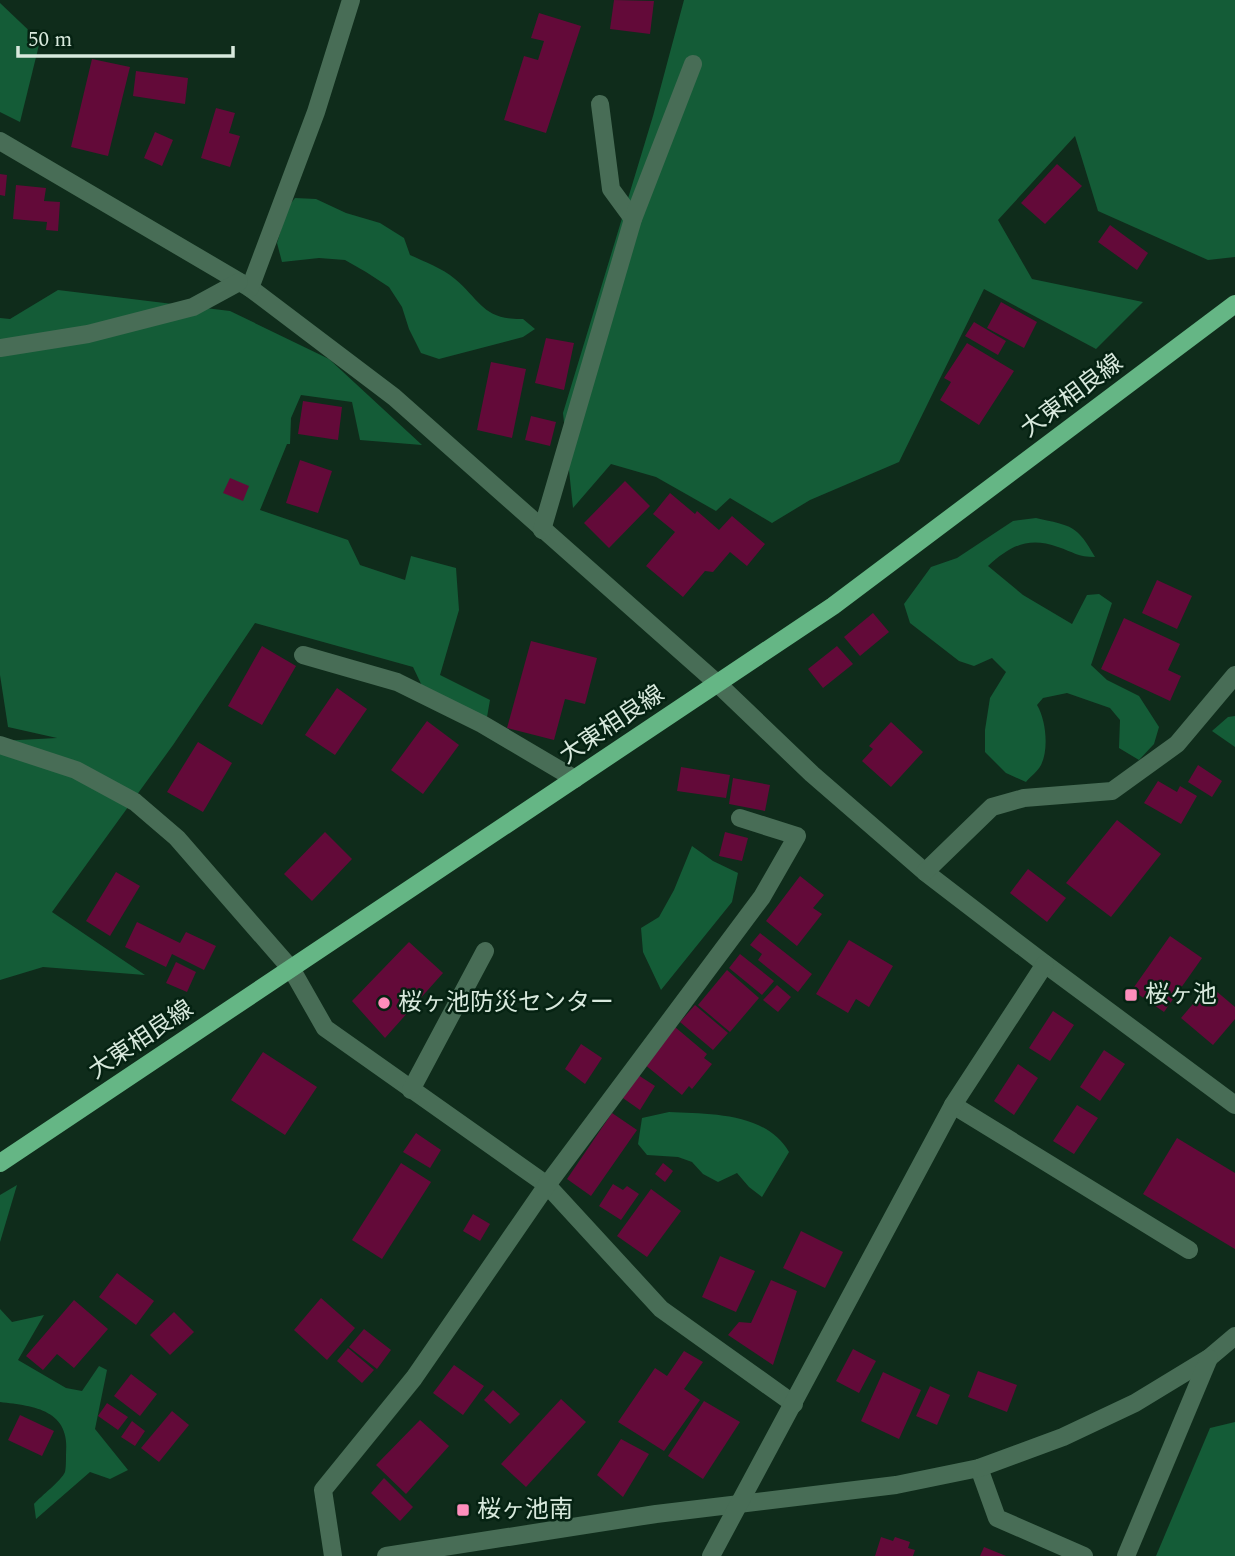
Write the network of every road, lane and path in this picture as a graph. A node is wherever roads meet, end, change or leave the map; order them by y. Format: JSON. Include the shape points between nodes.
{"nodes":[{"id":1,"x":351,"y":0,"type":"edge"},
{"id":2,"x":693,"y":64,"type":"dead end"},
{"id":3,"x":600,"y":104,"type":"dead end"},
{"id":4,"x":0,"y":141,"type":"edge"},
{"id":5,"x":633,"y":219,"type":"junction"},
{"id":6,"x":244,"y":285,"type":"junction"},
{"id":7,"x":1235,"y":304,"type":"edge"},
{"id":8,"x":0,"y":348,"type":"edge"},
{"id":9,"x":542,"y":530,"type":"junction"},
{"id":10,"x":303,"y":655,"type":"dead end"},
{"id":11,"x":1235,"y":675,"type":"edge"},
{"id":12,"x":718,"y":684,"type":"junction"},
{"id":13,"x":0,"y":745,"type":"edge"},
{"id":14,"x":575,"y":779,"type":"junction"},
{"id":15,"x":740,"y":818,"type":"dead end"},
{"id":16,"x":925,"y":872,"type":"junction"},
{"id":17,"x":485,"y":951,"type":"dead end"},
{"id":18,"x":1045,"y":964,"type":"junction"},
{"id":19,"x":292,"y":970,"type":"junction"},
{"id":20,"x":411,"y":1090,"type":"junction"},
{"id":21,"x":953,"y":1105,"type":"junction"},
{"id":22,"x":1235,"y":1105,"type":"edge"},
{"id":23,"x":0,"y":1163,"type":"edge"},
{"id":24,"x":547,"y":1185,"type":"junction"},
{"id":25,"x":1189,"y":1250,"type":"dead end"},
{"id":26,"x":1235,"y":1336,"type":"edge"},
{"id":27,"x":1209,"y":1359,"type":"junction"},
{"id":28,"x":794,"y":1404,"type":"junction"},
{"id":29,"x":979,"y":1468,"type":"junction"},
{"id":30,"x":738,"y":1505,"type":"junction"},
{"id":31,"x":333,"y":1556,"type":"edge"},
{"id":32,"x":386,"y":1556,"type":"edge"},
{"id":33,"x":711,"y":1556,"type":"edge"},
{"id":34,"x":1084,"y":1556,"type":"edge"},
{"id":35,"x":1126,"y":1556,"type":"edge"}],
"edges":[{"from":1,"to":6,"type":"street","via":[[316,112]]},
{"from":2,"to":5,"type":"street"},
{"from":3,"to":5,"type":"street","via":[[611,189]]},
{"from":4,"to":6,"type":"street"},
{"from":5,"to":9,"type":"street"},
{"from":6,"to":8,"type":"street","via":[[194,307],[89,334]]},
{"from":6,"to":9,"type":"street","via":[[394,397]]},
{"from":7,"to":12,"type":"main road","name":"大東相良線","via":[[833,606]]},
{"from":9,"to":12,"type":"street"},
{"from":10,"to":14,"type":"street","via":[[397,682],[482,724]]},
{"from":11,"to":16,"type":"street","via":[[1177,744],[1112,792],[1024,798],[992,807]]},
{"from":12,"to":14,"type":"main road","name":"大東相良線"},
{"from":12,"to":16,"type":"street"},
{"from":13,"to":19,"type":"street","via":[[76,770],[135,802],[177,838]]},
{"from":14,"to":19,"type":"main road","name":"大東相良線"},
{"from":15,"to":24,"type":"street","via":[[797,836],[762,897]]},
{"from":16,"to":18,"type":"street"},
{"from":17,"to":20,"type":"street"},
{"from":18,"to":21,"type":"street"},
{"from":18,"to":22,"type":"street"},
{"from":19,"to":20,"type":"street","via":[[325,1028]]},
{"from":19,"to":23,"type":"main road","name":"大東相良線"},
{"from":20,"to":24,"type":"street"},
{"from":21,"to":25,"type":"street"},
{"from":21,"to":28,"type":"street"},
{"from":24,"to":28,"type":"street","via":[[662,1309]]},
{"from":24,"to":31,"type":"street","via":[[414,1378],[323,1490]]},
{"from":26,"to":27,"type":"street"},
{"from":27,"to":29,"type":"street","via":[[1135,1403],[1063,1437]]},
{"from":27,"to":35,"type":"street"},
{"from":28,"to":30,"type":"street"},
{"from":29,"to":30,"type":"street","via":[[896,1485]]},
{"from":29,"to":34,"type":"street","via":[[997,1518]]},
{"from":30,"to":32,"type":"street"},
{"from":30,"to":33,"type":"street"}]}
